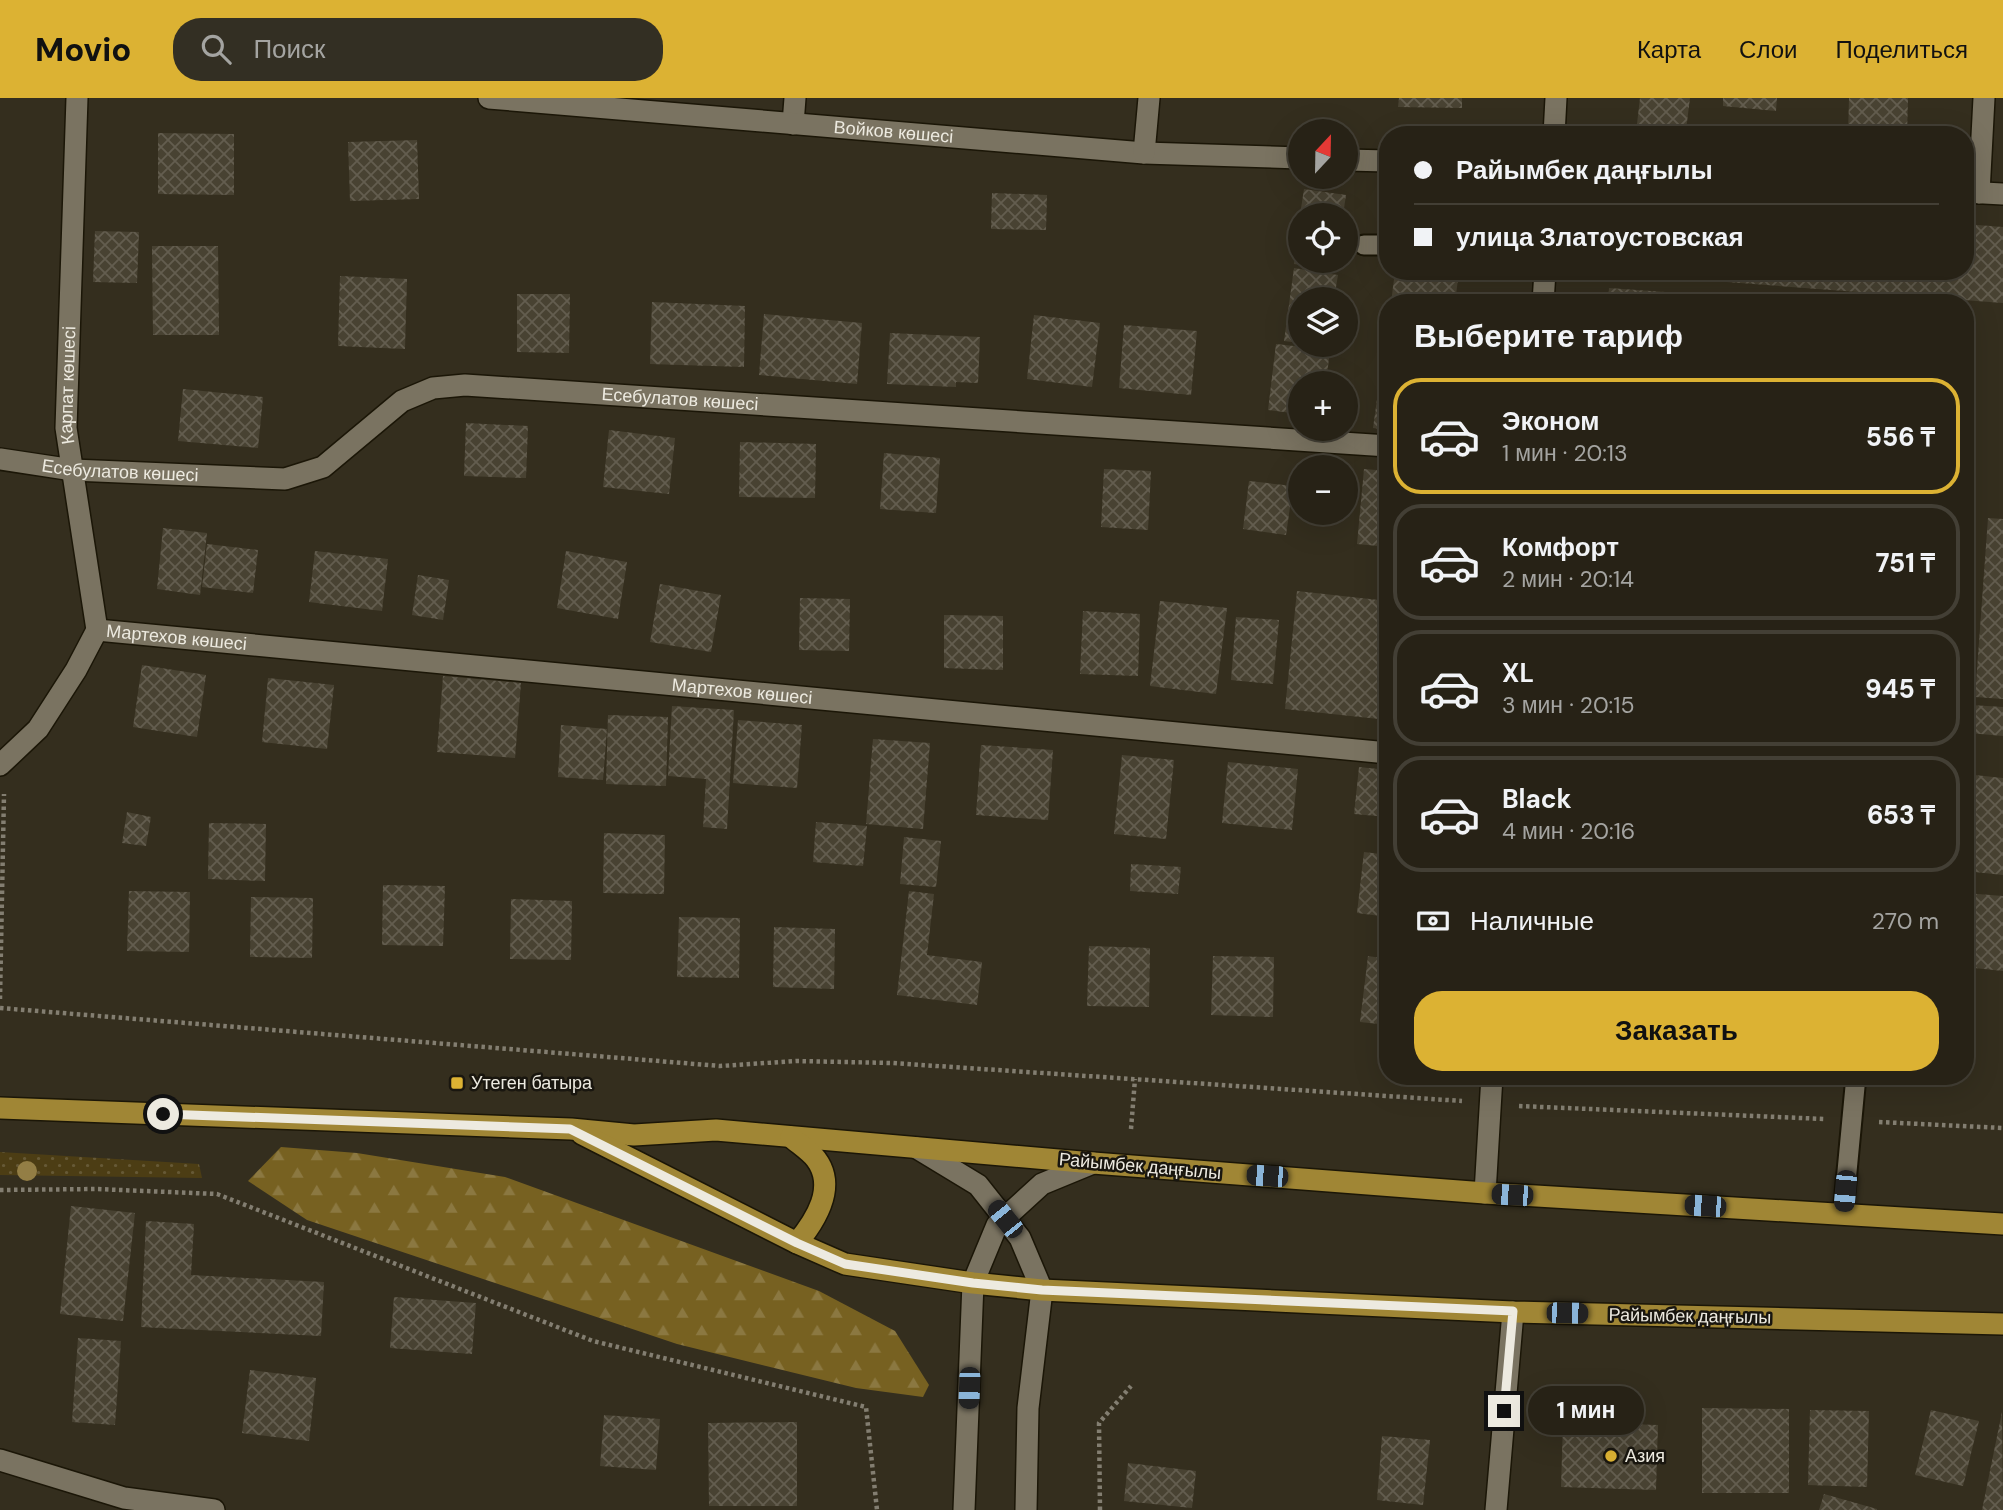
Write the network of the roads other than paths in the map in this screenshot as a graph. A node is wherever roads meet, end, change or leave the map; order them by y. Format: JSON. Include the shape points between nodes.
{"nodes":[{"id":1,"x":77,"y":98,"type":"edge"},
{"id":2,"x":489,"y":98,"type":"edge"},
{"id":3,"x":795,"y":98,"type":"edge"},
{"id":4,"x":1149,"y":98,"type":"edge"},
{"id":5,"x":1556,"y":98,"type":"edge"},
{"id":6,"x":1984,"y":98,"type":"edge"},
{"id":7,"x":793,"y":124,"type":"junction"},
{"id":8,"x":1554,"y":126,"type":"edge"},
{"id":9,"x":1144,"y":153,"type":"junction"},
{"id":10,"x":1288,"y":158,"type":"edge"},
{"id":11,"x":1358,"y":160,"type":"edge"},
{"id":12,"x":1379,"y":161,"type":"edge"},
{"id":13,"x":1974,"y":176,"type":"edge"},
{"id":14,"x":1974,"y":192,"type":"edge"},
{"id":15,"x":2003,"y":194,"type":"edge"},
{"id":16,"x":1364,"y":245,"type":"dead end"},
{"id":17,"x":1379,"y":245,"type":"edge"},
{"id":18,"x":1379,"y":445,"type":"edge"},
{"id":19,"x":0,"y":459,"type":"edge"},
{"id":20,"x":73,"y":470,"type":"junction"},
{"id":21,"x":97,"y":630,"type":"junction"},
{"id":22,"x":1379,"y":752,"type":"edge"},
{"id":23,"x":3,"y":763,"type":"edge"},
{"id":24,"x":1491,"y":1085,"type":"edge"},
{"id":25,"x":1855,"y":1085,"type":"edge"},
{"id":26,"x":0,"y":1108,"type":"edge"},
{"id":27,"x":570,"y":1129,"type":"junction"},
{"id":28,"x":791,"y":1137,"type":"junction"},
{"id":29,"x":917,"y":1148,"type":"junction"},
{"id":30,"x":1093,"y":1163,"type":"junction"},
{"id":31,"x":1485,"y":1193,"type":"junction"},
{"id":32,"x":1843,"y":1214,"type":"junction"},
{"id":33,"x":1005,"y":1219,"type":"junction"},
{"id":34,"x":2003,"y":1224,"type":"edge"},
{"id":35,"x":797,"y":1243,"type":"junction"},
{"id":36,"x":973,"y":1283,"type":"junction"},
{"id":37,"x":1042,"y":1290,"type":"junction"},
{"id":38,"x":1513,"y":1311,"type":"junction"},
{"id":39,"x":2003,"y":1324,"type":"edge"},
{"id":40,"x":0,"y":1460,"type":"edge"},
{"id":41,"x":214,"y":1510,"type":"edge"},
{"id":42,"x":964,"y":1510,"type":"edge"},
{"id":43,"x":1026,"y":1510,"type":"edge"},
{"id":44,"x":1496,"y":1510,"type":"edge"}],
"edges":[{"from":1,"to":20,"type":"street","name":"Карпат көшесі","via":[[66,428]]},
{"from":2,"to":7,"type":"street","name":"Войков көшесі"},
{"from":3,"to":7,"type":"street"},
{"from":4,"to":9,"type":"street"},
{"from":5,"to":8,"type":"street"},
{"from":6,"to":13,"type":"street"},
{"from":7,"to":9,"type":"street","name":"Войков көшесі"},
{"from":9,"to":10,"type":"street","name":"Войков көшесі"},
{"from":11,"to":12,"type":"street"},
{"from":14,"to":15,"type":"street"},
{"from":16,"to":17,"type":"lane"},
{"from":18,"to":20,"type":"street","name":"Есебулатов көшесі","via":[[465,385],[433,388],[402,401],[323,467],[285,479]]},
{"from":19,"to":20,"type":"street","name":"Есебулатов көшесі"},
{"from":20,"to":21,"type":"street","name":"Карпат көшесі"},
{"from":21,"to":22,"type":"street","name":"Мартехов көшесі"},
{"from":21,"to":23,"type":"street","via":[[38,729]]},
{"from":24,"to":31,"type":"street"},
{"from":25,"to":32,"type":"lane"},
{"from":26,"to":27,"type":"main road","name":"Райымбек даңғылы"},
{"from":27,"to":28,"type":"main road","name":"Райымбек даңғылы","via":[[634,1135],[716,1130]]},
{"from":27,"to":35,"type":"main road","name":"Райымбек даңғылы"},
{"from":28,"to":29,"type":"main road","name":"Райымбек даңғылы"},
{"from":28,"to":35,"type":"main road","via":[[816,1159],[825,1179],[813,1224]]},
{"from":29,"to":30,"type":"main road","name":"Райымбек даңғылы"},
{"from":29,"to":33,"type":"street","via":[[978,1185]]},
{"from":30,"to":31,"type":"main road","name":"Райымбек даңғылы"},
{"from":30,"to":33,"type":"street","via":[[1042,1184]]},
{"from":31,"to":32,"type":"main road","name":"Райымбек даңғылы"},
{"from":32,"to":34,"type":"main road","name":"Райымбек даңғылы"},
{"from":33,"to":36,"type":"street","via":[[997,1225]]},
{"from":33,"to":37,"type":"street","via":[[1020,1238]]},
{"from":35,"to":36,"type":"main road","name":"Райымбек даңғылы","via":[[845,1264]]},
{"from":36,"to":37,"type":"main road","name":"Райымбек даңғылы"},
{"from":36,"to":42,"type":"street"},
{"from":37,"to":38,"type":"main road","name":"Райымбек даңғылы"},
{"from":37,"to":43,"type":"street","via":[[1028,1408]]},
{"from":38,"to":39,"type":"main road","name":"Райымбек даңғылы"},
{"from":38,"to":44,"type":"street"},
{"from":40,"to":41,"type":"street","via":[[124,1497]]}]}
